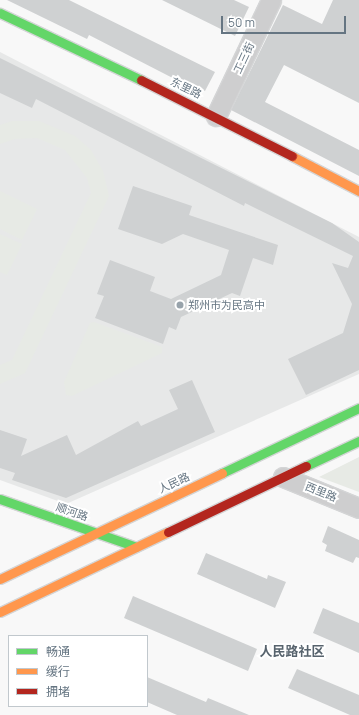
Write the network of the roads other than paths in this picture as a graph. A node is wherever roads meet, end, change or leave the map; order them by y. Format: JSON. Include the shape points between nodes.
{"nodes":[{"id":1,"x":271,"y":0,"type":"edge"},
{"id":2,"x":0,"y":13,"type":"edge"},
{"id":3,"x":216,"y":116,"type":"junction"},
{"id":4,"x":359,"y":191,"type":"edge"},
{"id":5,"x":359,"y":408,"type":"edge"},
{"id":6,"x":359,"y":441,"type":"edge"},
{"id":7,"x":283,"y":477,"type":"junction"},
{"id":8,"x":0,"y":499,"type":"edge"},
{"id":9,"x":359,"y":508,"type":"edge"},
{"id":10,"x":97,"y":533,"type":"junction"},
{"id":11,"x":136,"y":547,"type":"junction"},
{"id":12,"x":0,"y":579,"type":"edge"},
{"id":13,"x":0,"y":612,"type":"edge"}],
"edges":[{"from":1,"to":3,"type":"street","name":"工三街"},
{"from":2,"to":3,"type":"main road","name":"东里路"},
{"from":3,"to":4,"type":"main road","name":"东里路"},
{"from":5,"to":10,"type":"main road","name":"人民路"},
{"from":6,"to":7,"type":"main road"},
{"from":7,"to":9,"type":"street","name":"西里路"},
{"from":7,"to":11,"type":"main road"},
{"from":8,"to":10,"type":"main road","name":"顺河路"},
{"from":10,"to":11,"type":"main road","name":"顺河路"},
{"from":10,"to":12,"type":"main road","name":"人民路"},
{"from":11,"to":13,"type":"main road"}]}
